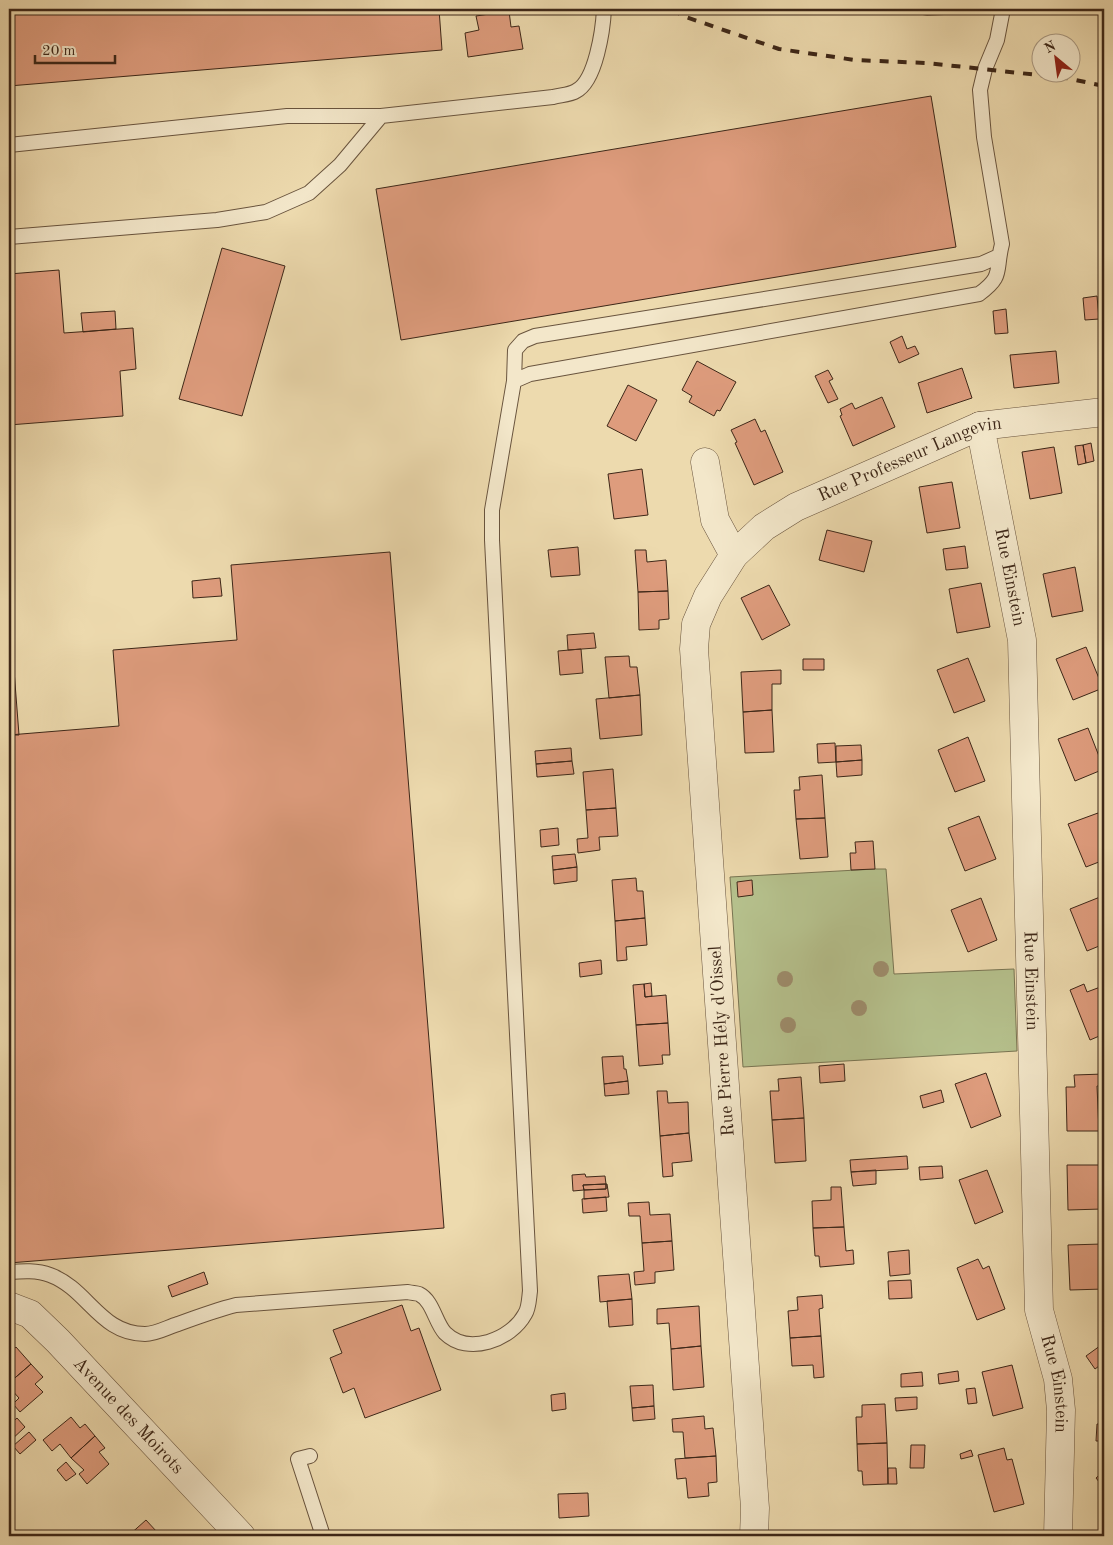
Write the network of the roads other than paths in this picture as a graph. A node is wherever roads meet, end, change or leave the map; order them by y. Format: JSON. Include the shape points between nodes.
{"nodes":[{"id":1,"x":604,"y":9,"type":"edge"},
{"id":2,"x":1003,"y":9,"type":"edge"},
{"id":3,"x":381,"y":116,"type":"junction"},
{"id":4,"x":9,"y":145,"type":"edge"},
{"id":5,"x":9,"y":237,"type":"edge"},
{"id":6,"x":999,"y":256,"type":"junction"},
{"id":7,"x":514,"y":381,"type":"junction"},
{"id":8,"x":1104,"y":412,"type":"edge"},
{"id":9,"x":980,"y":426,"type":"junction"},
{"id":10,"x":705,"y":462,"type":"dead end"},
{"id":11,"x":734,"y":555,"type":"junction"},
{"id":12,"x":9,"y":1272,"type":"edge"},
{"id":13,"x":9,"y":1306,"type":"edge"},
{"id":14,"x":310,"y":1456,"type":"dead end"},
{"id":15,"x":240,"y":1536,"type":"edge"},
{"id":16,"x":323,"y":1536,"type":"edge"},
{"id":17,"x":754,"y":1536,"type":"edge"},
{"id":18,"x":1058,"y":1536,"type":"edge"}],
"edges":[{"from":1,"to":3,"type":"lane","via":[[598,52],[588,79],[576,91],[553,97]]},
{"from":2,"to":6,"type":"lane","via":[[997,40],[980,90],[984,137],[1002,244]]},
{"from":3,"to":4,"type":"lane","via":[[287,116]]},
{"from":3,"to":5,"type":"lane","via":[[340,165],[309,193],[266,212],[217,220]]},
{"from":6,"to":7,"type":"lane","via":[[998,272],[991,285],[979,294],[530,374]]},
{"from":6,"to":7,"type":"lane","via":[[981,264],[535,336],[523,341],[515,350]]},
{"from":7,"to":12,"type":"lane","via":[[492,510],[492,540],[530,1291],[526,1312],[518,1325],[501,1337],[479,1344],[458,1342],[445,1332],[429,1304],[420,1295],[408,1292],[236,1305],[148,1334],[128,1333],[110,1324],[66,1283],[32,1271]]},
{"from":8,"to":9,"type":"street","name":"Rue Professeur Langevin"},
{"from":9,"to":11,"type":"street","name":"Rue Professeur Langevin","via":[[796,507],[764,528]]},
{"from":9,"to":18,"type":"street","name":"Rue Einstein","via":[[1022,640],[1039,1310],[1058,1380],[1061,1410]]},
{"from":10,"to":11,"type":"street","via":[[716,520]]},
{"from":11,"to":17,"type":"street","name":"Rue Pierre Hély d'Oissel","via":[[708,596],[696,624],[694,649],[756,1508]]},
{"from":13,"to":15,"type":"street","name":"Avenue des Moirots","via":[[30,1314],[58,1341]]},
{"from":14,"to":16,"type":"lane","via":[[298,1459]]}]}
